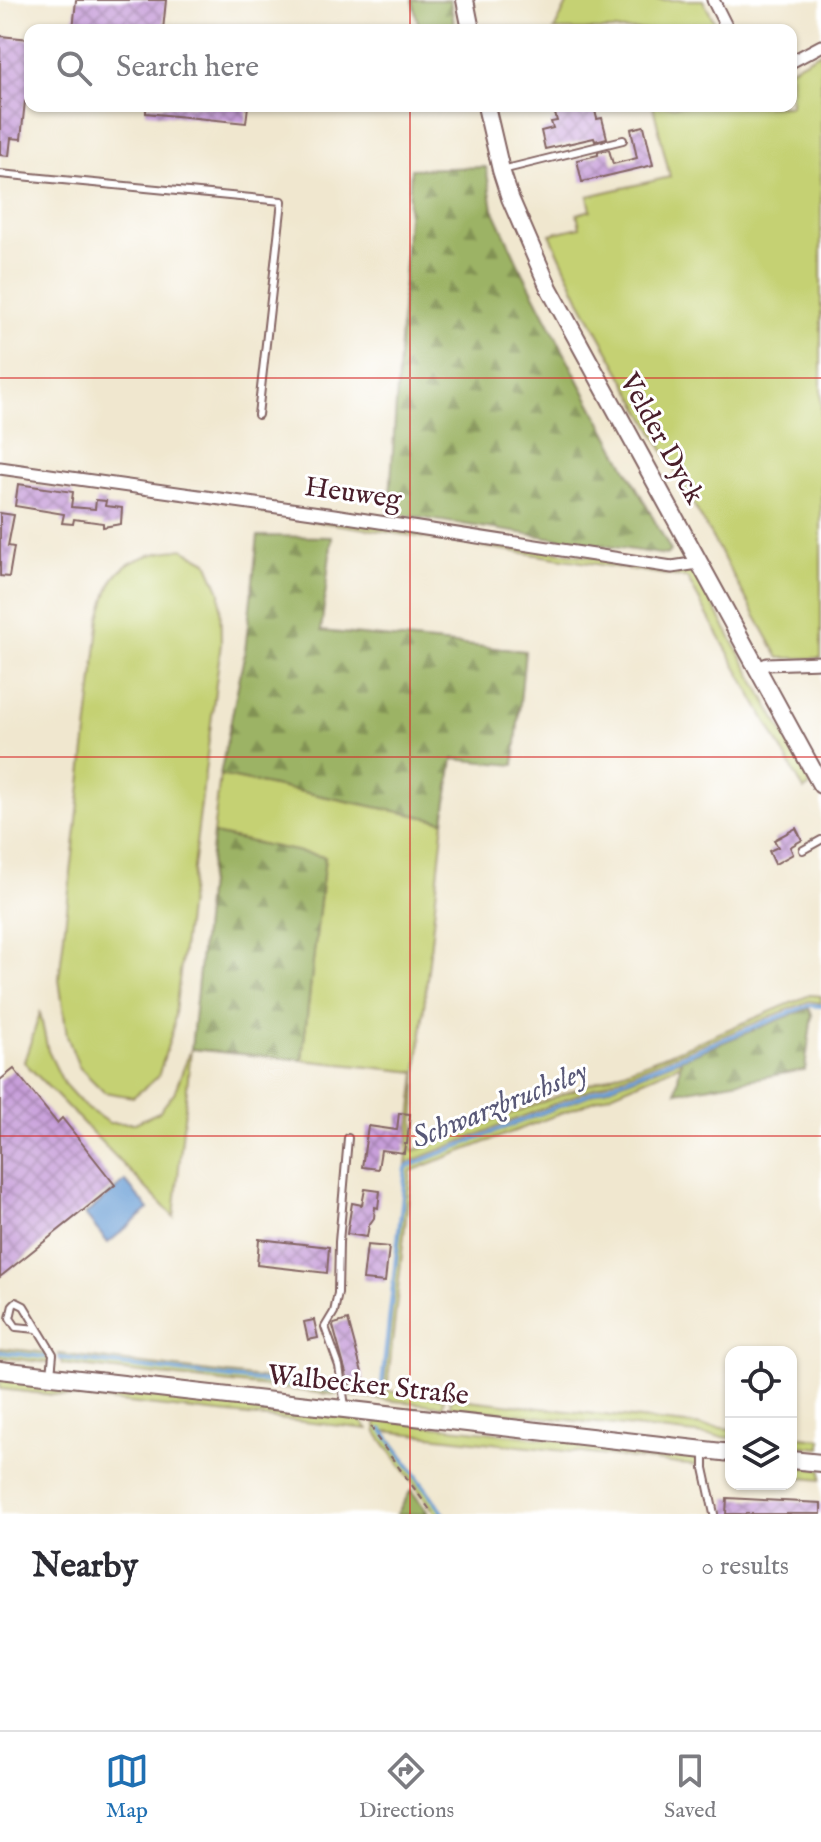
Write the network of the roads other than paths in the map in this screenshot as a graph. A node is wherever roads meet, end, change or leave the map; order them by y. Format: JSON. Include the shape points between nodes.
{"nodes":[{"id":1,"x":465,"y":0,"type":"edge"},
{"id":2,"x":713,"y":0,"type":"edge"},
{"id":3,"x":470,"y":24,"type":"edge"},
{"id":4,"x":725,"y":24,"type":"edge"},
{"id":5,"x":821,"y":46,"type":"edge"},
{"id":6,"x":797,"y":59,"type":"edge"},
{"id":7,"x":487,"y":112,"type":"edge"},
{"id":8,"x":623,"y":140,"type":"dead end"},
{"id":9,"x":501,"y":170,"type":"junction"},
{"id":10,"x":0,"y":174,"type":"edge"},
{"id":11,"x":258,"y":415,"type":"dead end"},
{"id":12,"x":0,"y":468,"type":"edge"},
{"id":13,"x":698,"y":563,"type":"junction"},
{"id":14,"x":821,"y":662,"type":"edge"},
{"id":15,"x":756,"y":669,"type":"junction"},
{"id":16,"x":821,"y":785,"type":"edge"},
{"id":17,"x":821,"y":840,"type":"edge"},
{"id":18,"x":803,"y":850,"type":"dead end"},
{"id":19,"x":348,"y":1138,"type":"dead end"},
{"id":20,"x":37,"y":1329,"type":"junction"},
{"id":21,"x":0,"y":1370,"type":"edge"},
{"id":22,"x":51,"y":1375,"type":"junction"},
{"id":23,"x":345,"y":1410,"type":"junction"},
{"id":24,"x":704,"y":1450,"type":"junction"},
{"id":25,"x":725,"y":1452,"type":"edge"},
{"id":26,"x":797,"y":1461,"type":"edge"},
{"id":27,"x":821,"y":1463,"type":"edge"},
{"id":28,"x":714,"y":1514,"type":"edge"}],
"edges":[{"from":1,"to":3,"type":"main road"},
{"from":2,"to":4,"type":"street"},
{"from":5,"to":6,"type":"street"},
{"from":7,"to":9,"type":"main road","name":"Velder Dyck"},
{"from":8,"to":9,"type":"lane"},
{"from":9,"to":13,"type":"main road","name":"Velder Dyck","via":[[549,288]]},
{"from":10,"to":11,"type":"lane","via":[[282,201]]},
{"from":12,"to":13,"type":"street","name":"Heuweg","via":[[672,567]]},
{"from":13,"to":15,"type":"main road","name":"Velder Dyck"},
{"from":14,"to":15,"type":"street"},
{"from":15,"to":16,"type":"main road","name":"Velder Dyck"},
{"from":17,"to":18,"type":"lane"},
{"from":19,"to":23,"type":"lane","via":[[338,1293],[325,1327],[339,1366]]},
{"from":20,"to":20,"type":"lane","via":[[24,1306],[16,1302],[10,1318],[16,1327]]},
{"from":20,"to":22,"type":"lane","via":[[53,1354]]},
{"from":21,"to":22,"type":"main road","name":"Walbecker Straße"},
{"from":22,"to":23,"type":"main road","name":"Walbecker Straße"},
{"from":23,"to":24,"type":"main road","name":"Walbecker Straße"},
{"from":24,"to":25,"type":"main road","name":"Walbecker Straße"},
{"from":24,"to":28,"type":"lane"},
{"from":26,"to":27,"type":"main road"}]}
